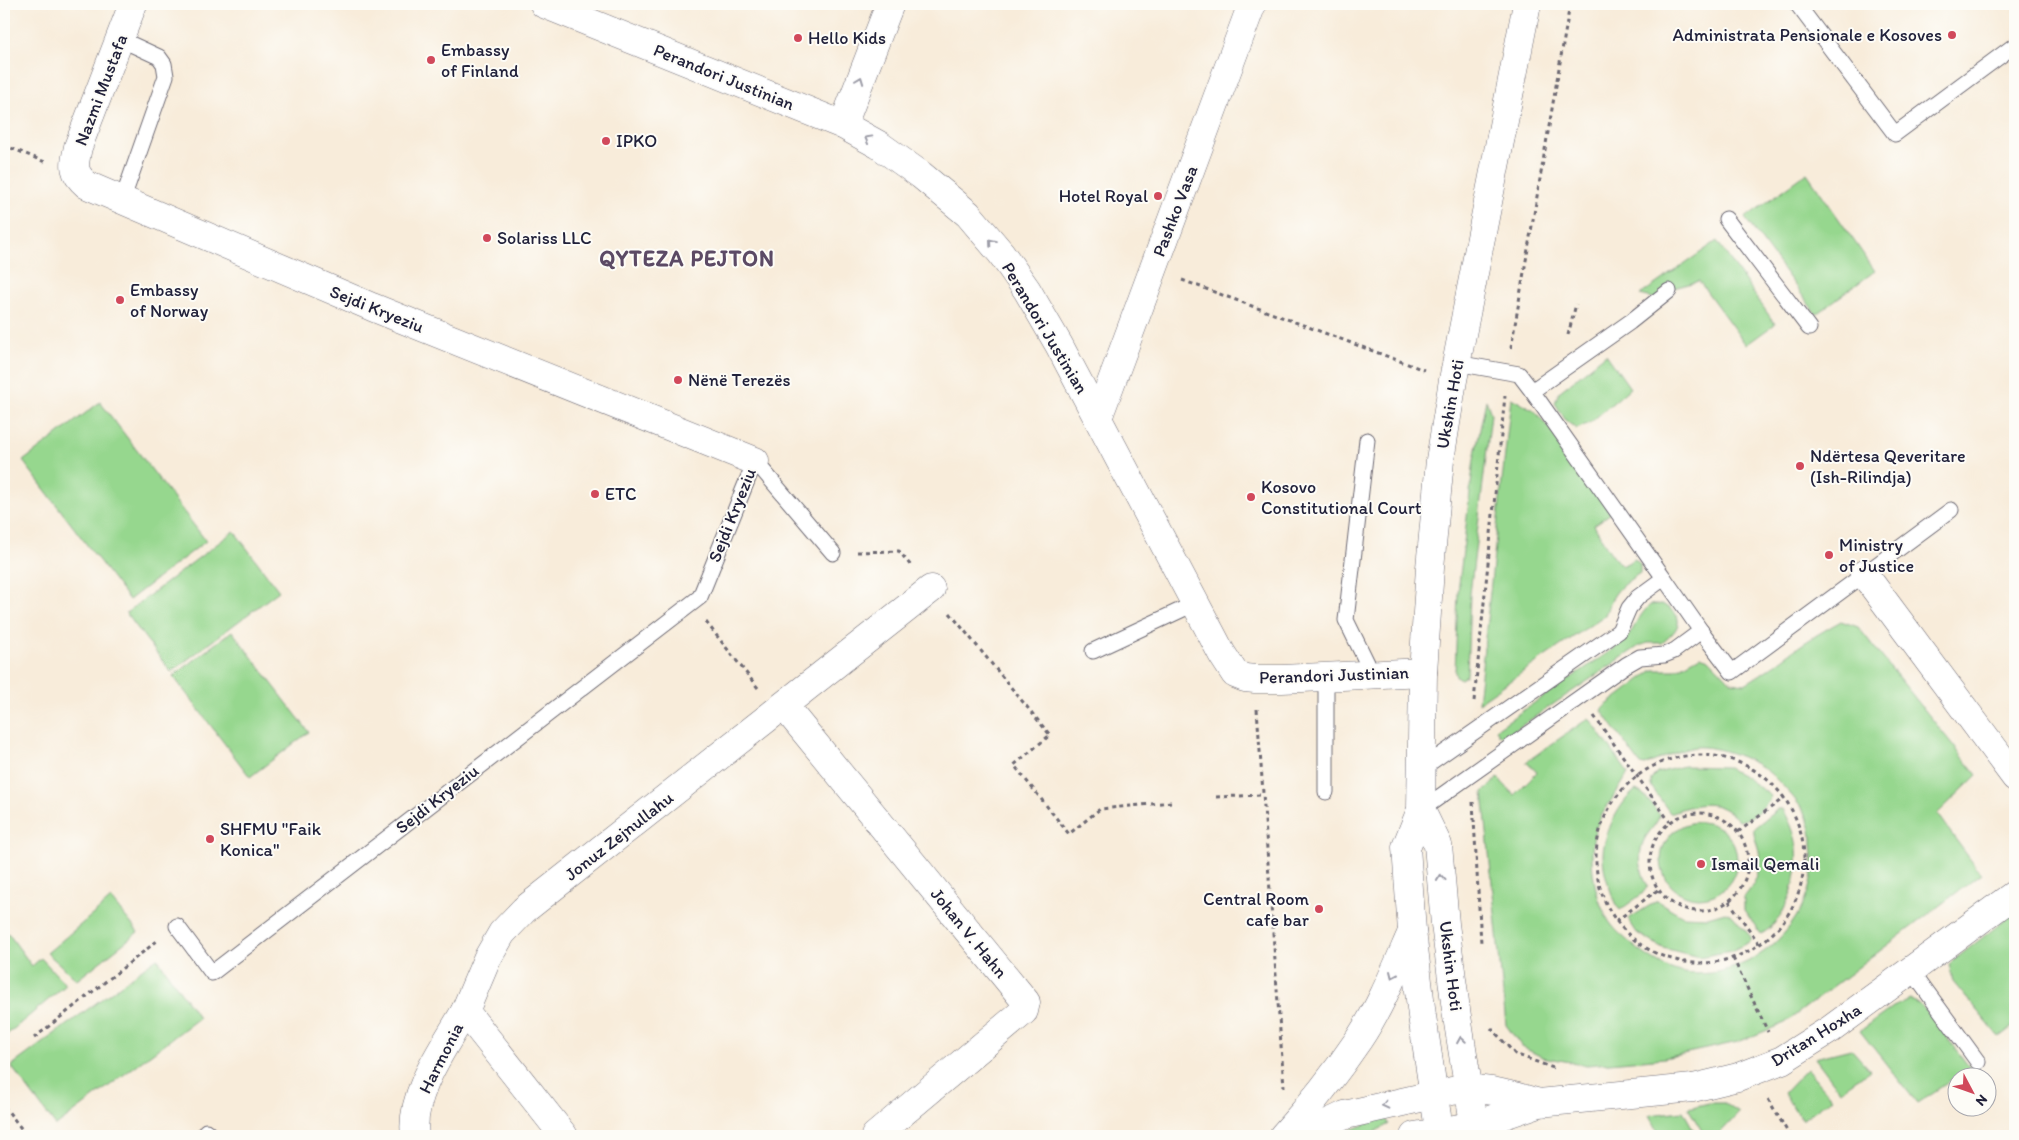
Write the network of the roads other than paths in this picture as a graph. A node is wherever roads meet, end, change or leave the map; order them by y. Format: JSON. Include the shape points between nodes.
{"nodes":[{"id":1,"x":133,"y":4,"type":"edge"},
{"id":2,"x":544,"y":4,"type":"edge"},
{"id":3,"x":890,"y":4,"type":"edge"},
{"id":4,"x":1252,"y":4,"type":"edge"},
{"id":5,"x":1527,"y":4,"type":"edge"},
{"id":6,"x":1797,"y":4,"type":"edge"},
{"id":7,"x":120,"y":39,"type":"junction"},
{"id":8,"x":2015,"y":44,"type":"edge"},
{"id":9,"x":843,"y":125,"type":"junction"},
{"id":10,"x":77,"y":176,"type":"joint"},
{"id":11,"x":122,"y":201,"type":"junction"},
{"id":12,"x":1726,"y":219,"type":"dead end"},
{"id":13,"x":1669,"y":291,"type":"dead end"},
{"id":14,"x":1809,"y":328,"type":"dead end"},
{"id":15,"x":1455,"y":372,"type":"junction"},
{"id":16,"x":1532,"y":391,"type":"junction"},
{"id":17,"x":1098,"y":418,"type":"junction"},
{"id":18,"x":1367,"y":440,"type":"dead end"},
{"id":19,"x":755,"y":461,"type":"junction"},
{"id":20,"x":1951,"y":510,"type":"dead end"},
{"id":21,"x":834,"y":553,"type":"road end"},
{"id":22,"x":1864,"y":574,"type":"junction"},
{"id":23,"x":1664,"y":578,"type":"junction"},
{"id":24,"x":930,"y":589,"type":"road end"},
{"id":25,"x":1196,"y":603,"type":"junction"},
{"id":26,"x":1701,"y":631,"type":"junction"},
{"id":27,"x":1093,"y":652,"type":"dead end"},
{"id":28,"x":1423,"y":672,"type":"junction"},
{"id":29,"x":1372,"y":674,"type":"junction"},
{"id":30,"x":1326,"y":676,"type":"junction"},
{"id":31,"x":781,"y":709,"type":"junction"},
{"id":32,"x":1421,"y":769,"type":"junction"},
{"id":33,"x":2015,"y":777,"type":"edge"},
{"id":34,"x":1326,"y":792,"type":"dead end"},
{"id":35,"x":1421,"y":810,"type":"junction"},
{"id":36,"x":2015,"y":894,"type":"edge"},
{"id":37,"x":176,"y":926,"type":"road end"},
{"id":38,"x":1412,"y":931,"type":"junction"},
{"id":39,"x":1911,"y":970,"type":"junction"},
{"id":40,"x":465,"y":1011,"type":"junction"},
{"id":41,"x":1978,"y":1062,"type":"dead end"},
{"id":42,"x":1468,"y":1088,"type":"junction"},
{"id":43,"x":1433,"y":1095,"type":"junction"},
{"id":44,"x":1539,"y":1103,"type":"junction"},
{"id":45,"x":1475,"y":1131,"type":"edge"},
{"id":46,"x":1431,"y":1135,"type":"edge"},
{"id":47,"x":415,"y":1136,"type":"edge"},
{"id":48,"x":564,"y":1136,"type":"edge"},
{"id":49,"x":875,"y":1136,"type":"edge"},
{"id":50,"x":1283,"y":1136,"type":"edge"},
{"id":51,"x":1300,"y":1136,"type":"edge"}],
"edges":[{"from":1,"to":7,"type":"street","name":"Nazmi Mustafa"},
{"from":2,"to":9,"type":"street","name":"Perandori Justinian"},
{"from":9,"to":3,"type":"street","one_way":true},
{"from":4,"to":17,"type":"street","name":"Pashko Vasa"},
{"from":5,"to":15,"type":"street","name":"Ukshin Hoti"},
{"from":6,"to":8,"type":"lane","via":[[1895,134]]},
{"from":7,"to":10,"type":"street","name":"Nazmi Mustafa","via":[[78,147],[74,165]]},
{"from":7,"to":11,"type":"lane","via":[[159,57],[166,76]]},
{"from":17,"to":9,"type":"street","name":"Perandori Justinian","one_way":true,"via":[[1027,290],[968,214],[922,175]]},
{"from":10,"to":11,"type":"street","name":"Sejdi Kryeziu","via":[[87,185]]},
{"from":11,"to":19,"type":"street","name":"Sejdi Kryeziu","via":[[372,307]]},
{"from":12,"to":14,"type":"lane"},
{"from":13,"to":16,"type":"lane"},
{"from":15,"to":16,"type":"lane","via":[[1508,371],[1519,374]]},
{"from":15,"to":28,"type":"street","name":"Ukshin Hoti","via":[[1437,489]]},
{"from":16,"to":23,"type":"lane"},
{"from":17,"to":25,"type":"street","name":"Perandori Justinian"},
{"from":18,"to":29,"type":"lane","via":[[1346,620]]},
{"from":19,"to":21,"type":"lane"},
{"from":19,"to":37,"type":"lane","name":"Sejdi Kryeziu","via":[[700,596],[212,973]]},
{"from":20,"to":22,"type":"lane"},
{"from":22,"to":26,"type":"lane","via":[[1732,672]]},
{"from":22,"to":33,"type":"street"},
{"from":23,"to":26,"type":"lane"},
{"from":23,"to":32,"type":"lane","via":[[1638,596],[1619,631]]},
{"from":24,"to":31,"type":"street","name":"Jonuz Zejnullahu"},
{"from":25,"to":27,"type":"lane"},
{"from":25,"to":30,"type":"street","name":"Perandori Justinian","via":[[1236,674],[1255,679]]},
{"from":26,"to":35,"type":"lane","via":[[1674,651],[1640,658]]},
{"from":28,"to":29,"type":"street","name":"Perandori Justinian"},
{"from":28,"to":32,"type":"street","name":"Ukshin Hoti"},
{"from":29,"to":30,"type":"street","name":"Perandori Justinian"},
{"from":30,"to":34,"type":"lane"},
{"from":31,"to":40,"type":"street","name":"Jonuz Zejnullahu","via":[[524,910],[502,933]]},
{"from":31,"to":49,"type":"street","name":"Johan V. Hahn","via":[[1026,1002],[1024,1011]]},
{"from":32,"to":35,"type":"street","name":"Ukshin Hoti"},
{"from":35,"to":38,"type":"street","name":"Ukshin Hoti","via":[[1406,847]]},
{"from":42,"to":35,"type":"street","name":"Ukshin Hoti","one_way":true,"via":[[1445,924],[1438,845]]},
{"from":36,"to":39,"type":"street","name":"Dritan Hoxha"},
{"from":38,"to":43,"type":"street","name":"Ukshin Hoti"},
{"from":38,"to":50,"type":"street","one_way":true,"via":[[1360,1038],[1312,1104]]},
{"from":39,"to":41,"type":"lane"},
{"from":39,"to":44,"type":"street","name":"Dritan Hoxha","via":[[1831,1029],[1782,1060],[1738,1077],[1694,1088]]},
{"from":40,"to":47,"type":"street","name":"Harmonia","via":[[423,1088],[416,1113]]},
{"from":40,"to":48,"type":"street"},
{"from":42,"to":43,"type":"street"},
{"from":42,"to":44,"type":"street"},
{"from":42,"to":45,"type":"street","name":"Ukshin Hoti"},
{"from":43,"to":46,"type":"street","name":"Ukshin Hoti"},
{"from":43,"to":51,"type":"street","one_way":true,"via":[[1345,1114]]},
{"from":44,"to":45,"type":"street","name":"Dritan Hoxha"},
{"from":45,"to":46,"type":"street","name":"Dritan Hoxha"}]}
